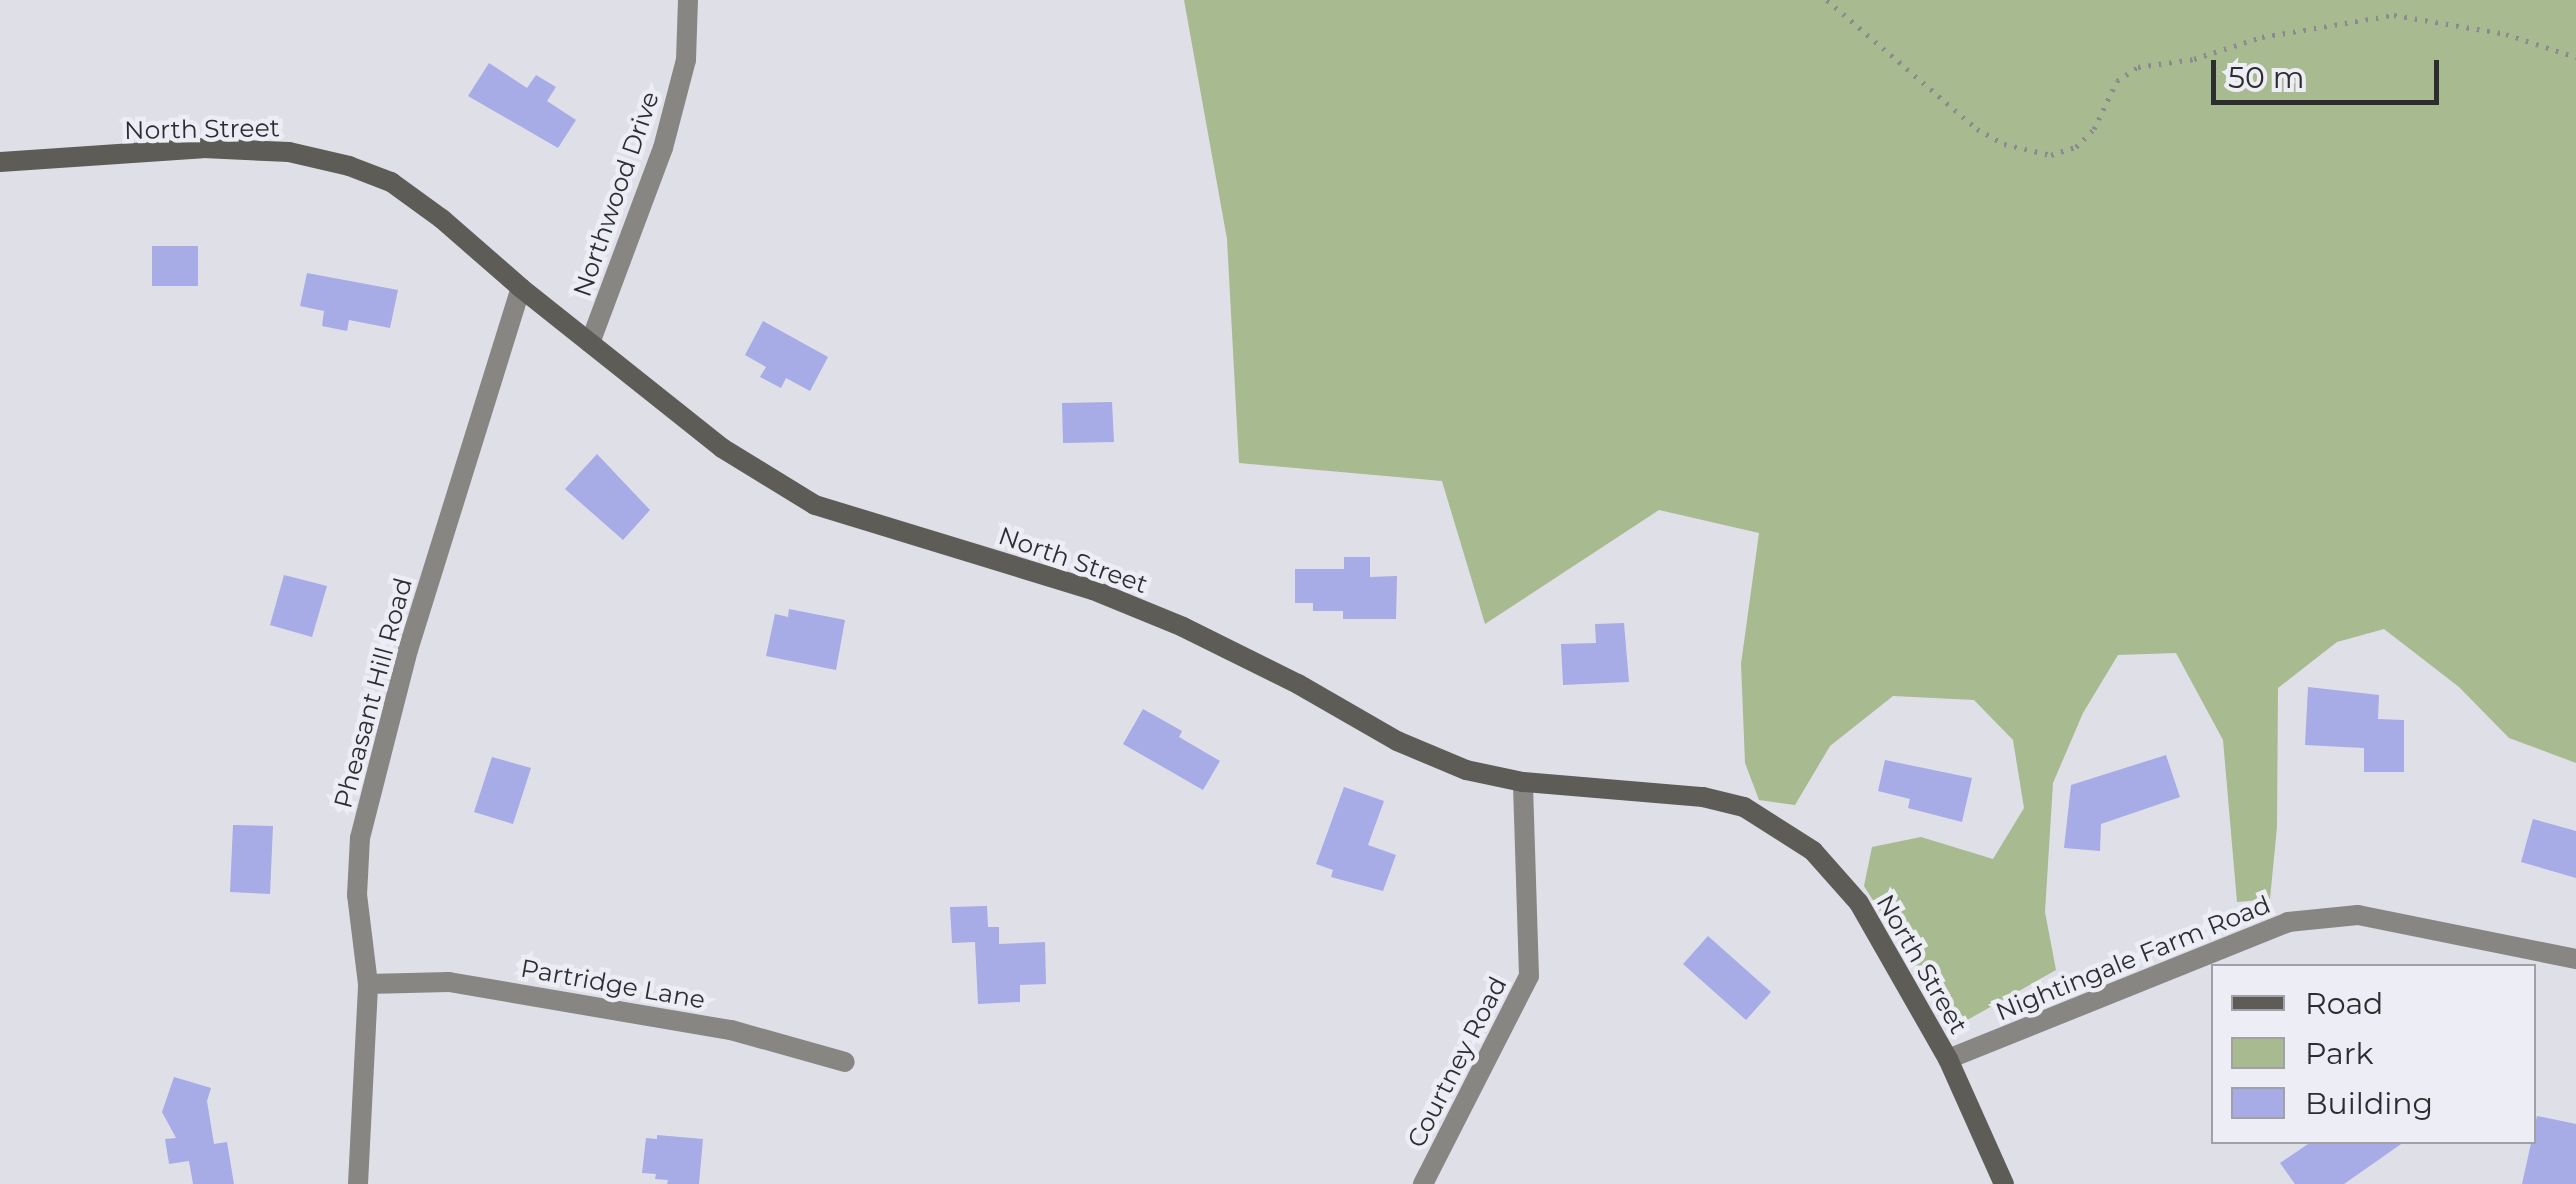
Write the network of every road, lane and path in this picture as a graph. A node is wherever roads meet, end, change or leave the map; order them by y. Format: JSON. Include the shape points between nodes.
{"nodes":[{"id":1,"x":688,"y":0,"type":"edge"},
{"id":2,"x":1827,"y":0,"type":"edge"},
{"id":3,"x":2576,"y":57,"type":"edge"},
{"id":4,"x":0,"y":162,"type":"edge"},
{"id":5,"x":522,"y":288,"type":"junction"},
{"id":6,"x":590,"y":343,"type":"junction"},
{"id":7,"x":1523,"y":782,"type":"junction"},
{"id":8,"x":2576,"y":958,"type":"edge"},
{"id":9,"x":368,"y":984,"type":"junction"},
{"id":10,"x":1948,"y":1059,"type":"junction"},
{"id":11,"x":845,"y":1062,"type":"dead end"},
{"id":12,"x":358,"y":1184,"type":"edge"},
{"id":13,"x":1423,"y":1184,"type":"edge"},
{"id":14,"x":2004,"y":1184,"type":"edge"}],
"edges":[{"from":1,"to":6,"type":"street","name":"Northwood Drive","via":[[686,60],[664,148]]},
{"from":2,"to":3,"type":"path","via":[[1977,129],[2004,144],[2051,155],[2076,148],[2094,129],[2117,81],[2138,68],[2262,37],[2394,15],[2506,34]]},
{"from":4,"to":5,"type":"street","name":"North Street","via":[[203,148],[319,159],[392,182]]},
{"from":5,"to":6,"type":"street","name":"North Street"},
{"from":5,"to":9,"type":"street","name":"Pheasant Hill Road","via":[[373,776],[357,895]]},
{"from":6,"to":7,"type":"street","name":"North Street","via":[[722,448],[816,504],[1092,590],[1183,626],[1398,741],[1466,770]]},
{"from":7,"to":10,"type":"street","name":"North Street","via":[[1703,796],[1744,807],[1813,852],[1859,903]]},
{"from":7,"to":13,"type":"street","name":"Courtney Road","via":[[1530,976]]},
{"from":8,"to":10,"type":"street","name":"Nightingale Farm Road","via":[[2358,916],[2288,922]]},
{"from":9,"to":11,"type":"street","name":"Partridge Lane","via":[[449,982],[718,1028]]},
{"from":9,"to":12,"type":"street","name":"Pheasant Hill Road"},
{"from":10,"to":14,"type":"street","name":"North Street"}]}
